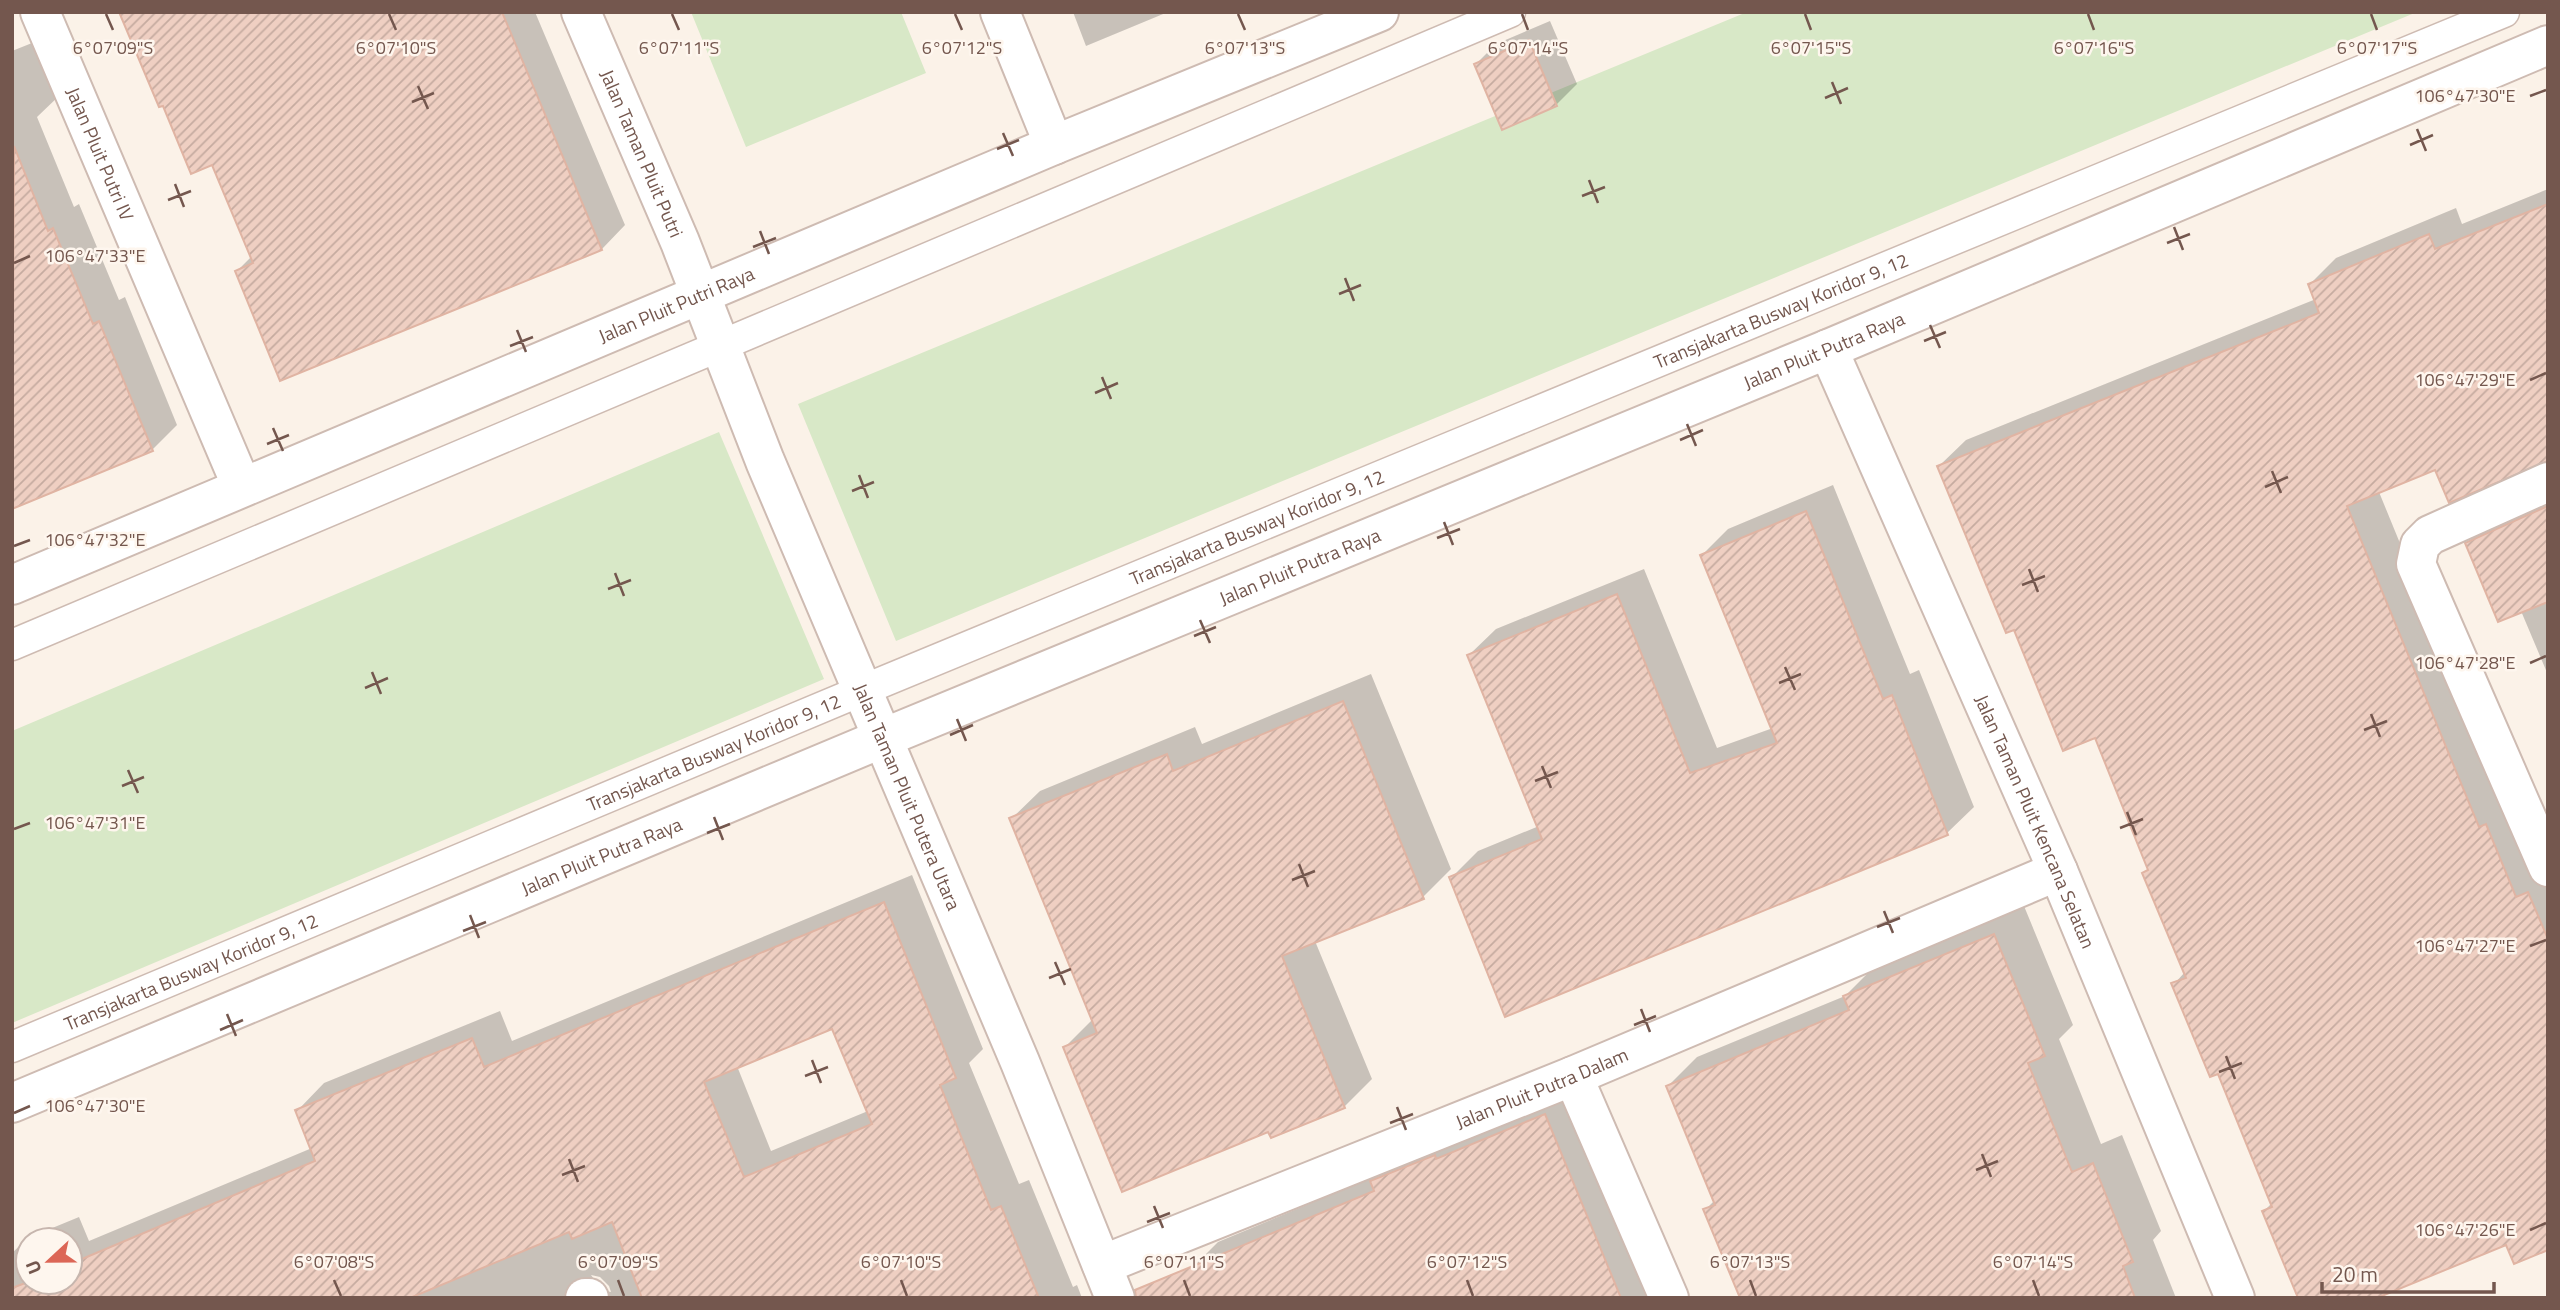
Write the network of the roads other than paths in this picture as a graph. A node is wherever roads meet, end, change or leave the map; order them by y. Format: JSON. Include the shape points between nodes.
{"nodes":[{"id":1,"x":40,"y":12,"type":"edge"},
{"id":2,"x":581,"y":12,"type":"edge"},
{"id":3,"x":1000,"y":12,"type":"edge"},
{"id":4,"x":1379,"y":12,"type":"edge"},
{"id":5,"x":1510,"y":12,"type":"edge"},
{"id":6,"x":2504,"y":12,"type":"edge"},
{"id":7,"x":2548,"y":45,"type":"edge"},
{"id":8,"x":1054,"y":145,"type":"junction"},
{"id":9,"x":700,"y":296,"type":"junction"},
{"id":10,"x":718,"y":345,"type":"junction"},
{"id":11,"x":1828,"y":349,"type":"junction"},
{"id":12,"x":2548,"y":482,"type":"edge"},
{"id":13,"x":242,"y":487,"type":"junction"},
{"id":14,"x":12,"y":585,"type":"edge"},
{"id":15,"x":12,"y":645,"type":"edge"},
{"id":16,"x":863,"y":690,"type":"junction"},
{"id":17,"x":883,"y":738,"type":"junction"},
{"id":18,"x":2548,"y":866,"type":"edge"},
{"id":19,"x":2058,"y":871,"type":"junction"},
{"id":20,"x":12,"y":1046,"type":"edge"},
{"id":21,"x":1573,"y":1076,"type":"junction"},
{"id":22,"x":12,"y":1103,"type":"edge"},
{"id":23,"x":1109,"y":1282,"type":"edge"},
{"id":24,"x":1669,"y":1298,"type":"edge"},
{"id":25,"x":2235,"y":1298,"type":"edge"}],
"edges":[{"from":1,"to":13,"type":"street","name":"Jalan Pluit Putri IV"},
{"from":2,"to":9,"type":"street","name":"Jalan Taman Pluit Putri"},
{"from":3,"to":8,"type":"street"},
{"from":4,"to":8,"type":"street","name":"Jalan Pluit Putri Raya"},
{"from":5,"to":10,"type":"lane"},
{"from":6,"to":16,"type":"lane","name":"Transjakarta Busway Koridor 9, 12"},
{"from":7,"to":11,"type":"street","name":"Jalan Pluit Putra Raya"},
{"from":8,"to":9,"type":"street","name":"Jalan Pluit Putri Raya"},
{"from":9,"to":10,"type":"street","name":"Jalan Taman Pluit Putera Utara"},
{"from":9,"to":13,"type":"street","name":"Jalan Pluit Putri Raya"},
{"from":10,"to":15,"type":"lane"},
{"from":10,"to":16,"type":"street","name":"Jalan Taman Pluit Putera Utara"},
{"from":11,"to":17,"type":"street","name":"Jalan Pluit Putra Raya"},
{"from":11,"to":19,"type":"street","name":"Jalan Taman Pluit Kencana Selatan"},
{"from":12,"to":18,"type":"street","via":[[2430,535],[2420,545],[2416,564]]},
{"from":13,"to":14,"type":"street","name":"Jalan Pluit Putri Raya"},
{"from":16,"to":17,"type":"street","name":"Jalan Taman Pluit Putera Utara"},
{"from":16,"to":20,"type":"lane","name":"Transjakarta Busway Koridor 9, 12"},
{"from":17,"to":22,"type":"street","name":"Jalan Pluit Putra Raya"},
{"from":17,"to":23,"type":"street","name":"Jalan Taman Pluit Putera Utara"},
{"from":19,"to":21,"type":"street","name":"Jalan Pluit Putra Dalam"},
{"from":19,"to":25,"type":"street","name":"Jalan Taman Pluit Kencana Selatan"},
{"from":21,"to":23,"type":"street","name":"Jalan Pluit Putra Dalam"},
{"from":21,"to":24,"type":"street"}]}
